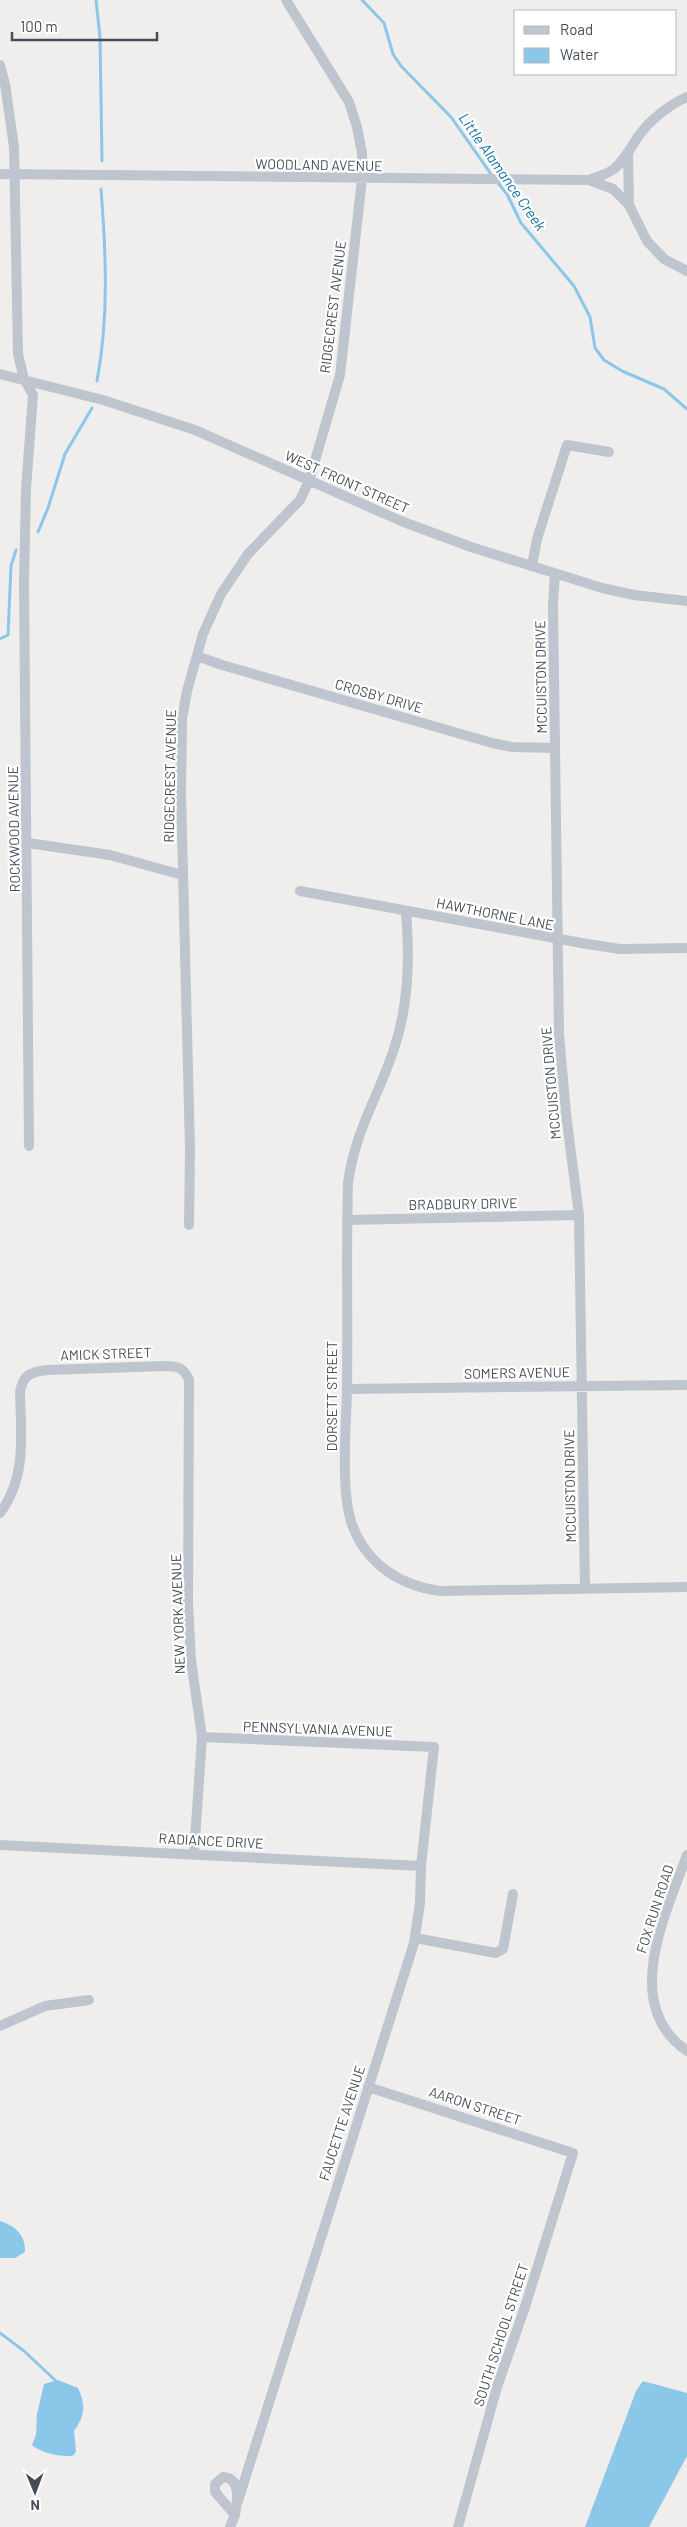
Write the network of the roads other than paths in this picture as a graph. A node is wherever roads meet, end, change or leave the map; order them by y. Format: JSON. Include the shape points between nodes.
{"nodes":[{"id":1,"x":286,"y":0,"type":"edge"},
{"id":2,"x":0,"y":65,"type":"edge"},
{"id":3,"x":687,"y":97,"type":"edge"},
{"id":4,"x":628,"y":154,"type":"junction"},
{"id":5,"x":0,"y":174,"type":"edge"},
{"id":6,"x":16,"y":174,"type":"junction"},
{"id":7,"x":362,"y":179,"type":"junction"},
{"id":8,"x":589,"y":180,"type":"junction"},
{"id":9,"x":629,"y":205,"type":"junction"},
{"id":10,"x":687,"y":271,"type":"edge"},
{"id":11,"x":0,"y":374,"type":"edge"},
{"id":12,"x":24,"y":378,"type":"junction"},
{"id":13,"x":609,"y":452,"type":"dead end"},
{"id":14,"x":309,"y":481,"type":"junction"},
{"id":15,"x":532,"y":566,"type":"junction"},
{"id":16,"x":555,"y":574,"type":"junction"},
{"id":17,"x":687,"y":601,"type":"edge"},
{"id":18,"x":197,"y":656,"type":"junction"},
{"id":19,"x":555,"y":748,"type":"junction"},
{"id":20,"x":28,"y":843,"type":"junction"},
{"id":21,"x":182,"y":875,"type":"junction"},
{"id":22,"x":300,"y":891,"type":"dead end"},
{"id":23,"x":406,"y":912,"type":"junction"},
{"id":24,"x":558,"y":940,"type":"junction"},
{"id":25,"x":687,"y":948,"type":"edge"},
{"id":26,"x":30,"y":1146,"type":"dead end"},
{"id":27,"x":579,"y":1215,"type":"junction"},
{"id":28,"x":347,"y":1220,"type":"junction"},
{"id":29,"x":189,"y":1225,"type":"dead end"},
{"id":30,"x":186,"y":1372,"type":"joint"},
{"id":31,"x":687,"y":1385,"type":"edge"},
{"id":32,"x":582,"y":1386,"type":"junction"},
{"id":33,"x":347,"y":1389,"type":"junction"},
{"id":34,"x":0,"y":1513,"type":"edge"},
{"id":35,"x":687,"y":1587,"type":"edge"},
{"id":36,"x":585,"y":1588,"type":"junction"},
{"id":37,"x":202,"y":1737,"type":"junction"},
{"id":38,"x":434,"y":1746,"type":"joint"},
{"id":39,"x":0,"y":1845,"type":"edge"},
{"id":40,"x":194,"y":1854,"type":"junction"},
{"id":41,"x":687,"y":1855,"type":"edge"},
{"id":42,"x":421,"y":1866,"type":"junction"},
{"id":43,"x":513,"y":1894,"type":"dead end"},
{"id":44,"x":415,"y":1938,"type":"junction"},
{"id":45,"x":89,"y":2000,"type":"dead end"},
{"id":46,"x":0,"y":2026,"type":"edge"},
{"id":47,"x":687,"y":2051,"type":"edge"},
{"id":48,"x":368,"y":2087,"type":"junction"},
{"id":49,"x":573,"y":2152,"type":"joint"},
{"id":50,"x":238,"y":2501,"type":"junction"},
{"id":51,"x":235,"y":2516,"type":"junction"},
{"id":52,"x":230,"y":2527,"type":"edge"},
{"id":53,"x":458,"y":2527,"type":"edge"}],
"edges":[{"from":1,"to":7,"type":"street","name":"RIDGECREST AVENUE","via":[[349,102],[362,153]]},
{"from":2,"to":6,"type":"street","name":"ROCKWOOD AVENUE","via":[[10,110]]},
{"from":3,"to":4,"type":"street","name":"WOODLAND AVENUE","via":[[669,106],[652,122]]},
{"from":4,"to":8,"type":"street","name":"WOODLAND AVENUE","via":[[612,170]]},
{"from":4,"to":9,"type":"street"},
{"from":5,"to":6,"type":"street","name":"WOODLAND AVENUE"},
{"from":6,"to":7,"type":"street","name":"WOODLAND AVENUE"},
{"from":6,"to":12,"type":"street","name":"ROCKWOOD AVENUE","via":[[18,354]]},
{"from":7,"to":8,"type":"street","name":"WOODLAND AVENUE"},
{"from":7,"to":14,"type":"street","name":"RIDGECREST AVENUE","via":[[340,375]]},
{"from":8,"to":9,"type":"street","via":[[612,189]]},
{"from":9,"to":10,"type":"street","via":[[647,241],[664,259]]},
{"from":11,"to":12,"type":"street","name":"WEST FRONT STREET"},
{"from":12,"to":14,"type":"street","name":"WEST FRONT STREET","via":[[171,421]]},
{"from":12,"to":20,"type":"street","name":"ROCKWOOD AVENUE","via":[[33,395],[24,583]]},
{"from":13,"to":15,"type":"street","via":[[567,445],[537,539]]},
{"from":14,"to":15,"type":"street","name":"WEST FRONT STREET","via":[[403,522]]},
{"from":14,"to":18,"type":"street","name":"RIDGECREST AVENUE","via":[[293,510],[248,554],[234,573],[211,614]]},
{"from":15,"to":16,"type":"street","name":"WEST FRONT STREET"},
{"from":16,"to":17,"type":"street","name":"WEST FRONT STREET","via":[[634,595]]},
{"from":16,"to":19,"type":"street","name":"MCCUISTON DRIVE"},
{"from":18,"to":19,"type":"street","name":"CROSBY DRIVE","via":[[492,743]]},
{"from":18,"to":21,"type":"street","name":"RIDGECREST AVENUE","via":[[182,719]]},
{"from":19,"to":24,"type":"street","name":"MCCUISTON DRIVE"},
{"from":20,"to":21,"type":"street","via":[[110,855]]},
{"from":20,"to":26,"type":"street","name":"ROCKWOOD AVENUE"},
{"from":21,"to":29,"type":"street","name":"RIDGECREST AVENUE"},
{"from":22,"to":23,"type":"street","name":"HAWTHORNE LANE"},
{"from":23,"to":24,"type":"street","name":"HAWTHORNE LANE"},
{"from":23,"to":28,"type":"street","name":"DORSETT STREET","via":[[406,999],[395,1048],[356,1141],[348,1183]]},
{"from":24,"to":25,"type":"street","name":"HAWTHORNE LANE","via":[[620,949]]},
{"from":24,"to":27,"type":"street","name":"MCCUISTON DRIVE","via":[[561,1070]]},
{"from":27,"to":28,"type":"street","name":"BRADBURY DRIVE"},
{"from":27,"to":32,"type":"street","name":"MCCUISTON DRIVE"},
{"from":28,"to":33,"type":"street","name":"DORSETT STREET"},
{"from":30,"to":34,"type":"street","name":"AMICK STREET","via":[[177,1366],[165,1366],[48,1370],[26,1376],[20,1392],[20,1471],[9,1501]]},
{"from":30,"to":37,"type":"street","name":"NEW YORK AVENUE","via":[[189,1380],[190,1650]]},
{"from":31,"to":32,"type":"street","name":"SOMERS AVENUE"},
{"from":32,"to":33,"type":"street","name":"SOMERS AVENUE"},
{"from":32,"to":36,"type":"street","name":"MCCUISTON DRIVE"},
{"from":33,"to":36,"type":"street","name":"DORSETT STREET","via":[[349,1516],[360,1543],[378,1565],[408,1584],[440,1591]]},
{"from":35,"to":36,"type":"street","name":"DORSETT STREET"},
{"from":37,"to":38,"type":"street","name":"PENNSYLVANIA AVENUE"},
{"from":37,"to":40,"type":"street","name":"NEW YORK AVENUE"},
{"from":38,"to":42,"type":"street","name":"FAUCETTE AVENUE"},
{"from":39,"to":40,"type":"street","name":"RADIANCE DRIVE"},
{"from":40,"to":42,"type":"street","name":"RADIANCE DRIVE"},
{"from":41,"to":47,"type":"street","name":"FOX RUN ROAD","via":[[654,1950],[651,1972],[651,1989],[657,2011],[671,2036]]},
{"from":42,"to":44,"type":"street","name":"FAUCETTE AVENUE"},
{"from":43,"to":44,"type":"street","via":[[503,1949],[496,1953]]},
{"from":44,"to":48,"type":"street","name":"FAUCETTE AVENUE"},
{"from":45,"to":46,"type":"street","via":[[45,2006]]},
{"from":48,"to":49,"type":"street","name":"AARON STREET"},
{"from":48,"to":50,"type":"street","name":"FAUCETTE AVENUE"},
{"from":49,"to":53,"type":"street","name":"SOUTH SCHOOL STREET","via":[[497,2388]]},
{"from":50,"to":51,"type":"street","name":"FAUCETTE AVENUE"},
{"from":50,"to":51,"type":"street","via":[[233,2480],[228,2477],[218,2480],[215,2492]]},
{"from":51,"to":52,"type":"street"}]}
